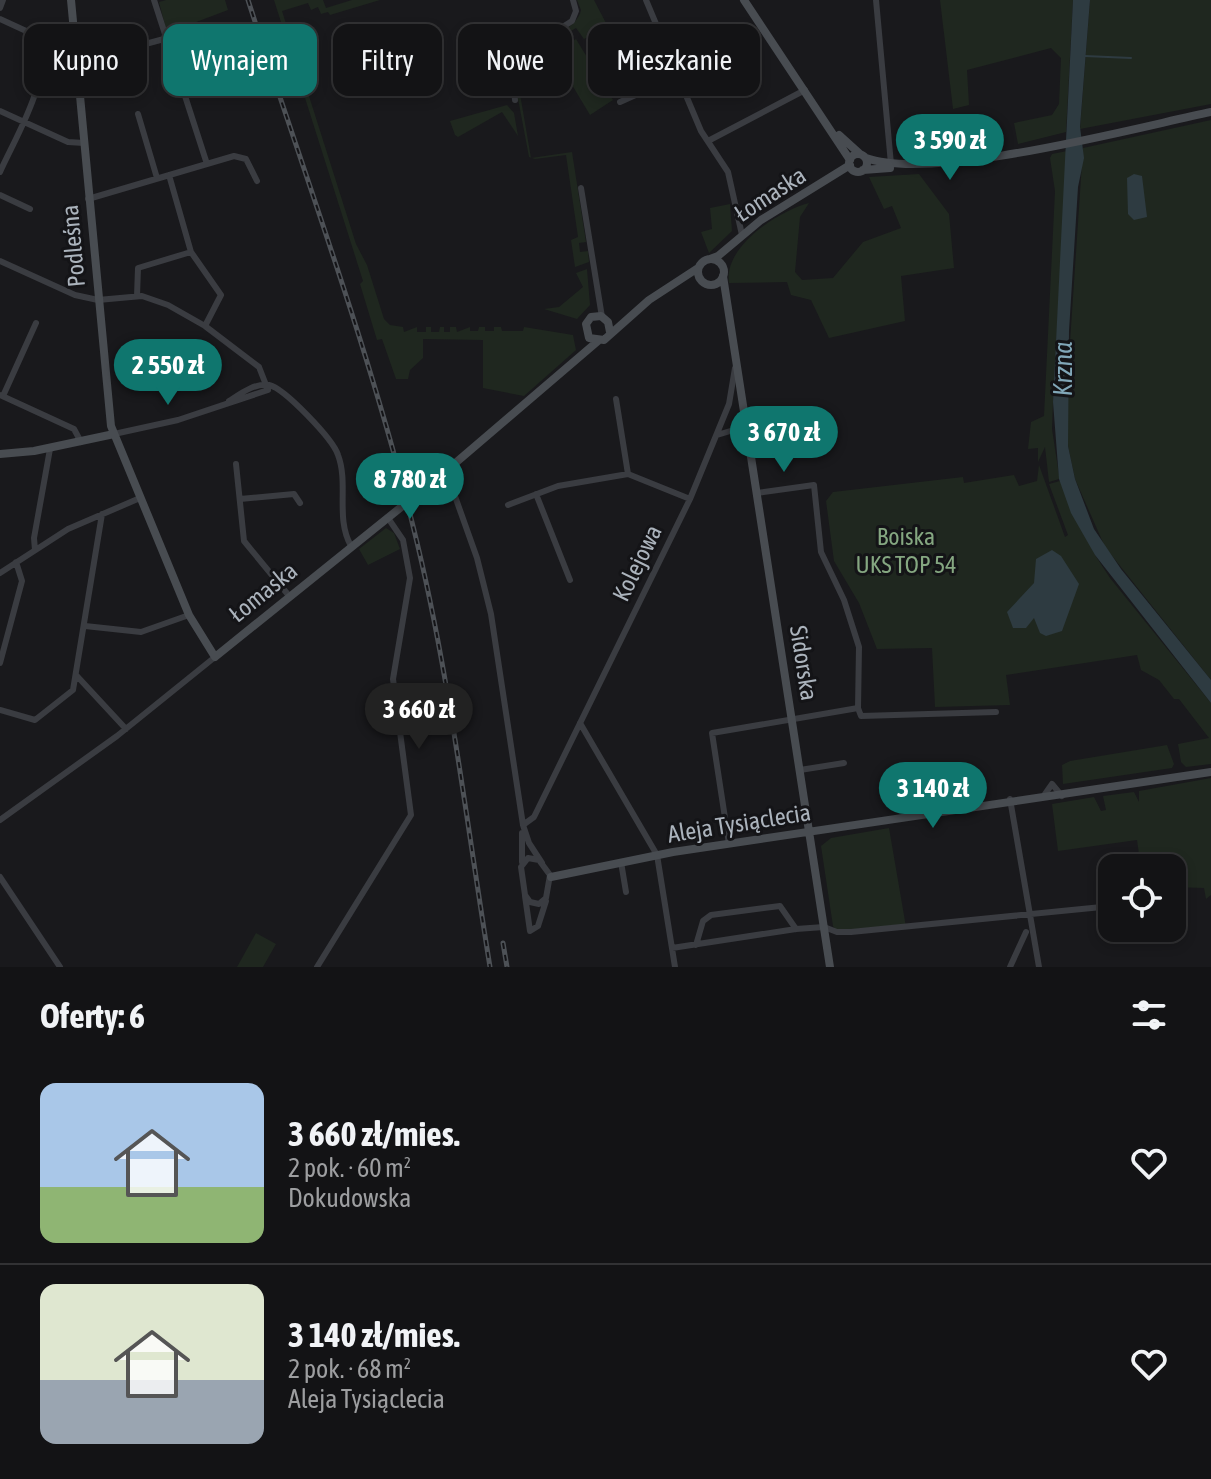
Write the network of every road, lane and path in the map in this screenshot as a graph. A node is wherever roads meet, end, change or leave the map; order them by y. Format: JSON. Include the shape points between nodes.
{"nodes":[{"id":1,"x":3,"y":0,"type":"edge"},
{"id":2,"x":71,"y":0,"type":"edge"},
{"id":3,"x":154,"y":0,"type":"edge"},
{"id":4,"x":573,"y":0,"type":"edge"},
{"id":5,"x":646,"y":0,"type":"edge"},
{"id":6,"x":744,"y":0,"type":"edge"},
{"id":7,"x":876,"y":0,"type":"edge"},
{"id":8,"x":0,"y":8,"type":"edge"},
{"id":9,"x":0,"y":19,"type":"edge"},
{"id":10,"x":74,"y":24,"type":"edge"},
{"id":11,"x":656,"y":24,"type":"edge"},
{"id":12,"x":163,"y":35,"type":"edge"},
{"id":13,"x":805,"y":90,"type":"junction"},
{"id":14,"x":81,"y":96,"type":"edge"},
{"id":15,"x":184,"y":96,"type":"edge"},
{"id":16,"x":633,"y":96,"type":"edge"},
{"id":17,"x":687,"y":96,"type":"edge"},
{"id":18,"x":515,"y":100,"type":"dead end"},
{"id":19,"x":620,"y":102,"type":"dead end"},
{"id":20,"x":0,"y":111,"type":"edge"},
{"id":21,"x":1211,"y":112,"type":"edge"},
{"id":22,"x":138,"y":114,"type":"dead end"},
{"id":23,"x":23,"y":122,"type":"junction"},
{"id":24,"x":832,"y":129,"type":"junction"},
{"id":25,"x":708,"y":141,"type":"junction"},
{"id":26,"x":84,"y":143,"type":"junction"},
{"id":27,"x":863,"y":156,"type":"junction"},
{"id":28,"x":207,"y":164,"type":"junction"},
{"id":29,"x":855,"y":166,"type":"junction"},
{"id":30,"x":891,"y":166,"type":"junction"},
{"id":31,"x":0,"y":172,"type":"edge"},
{"id":32,"x":169,"y":175,"type":"junction"},
{"id":33,"x":157,"y":178,"type":"junction"},
{"id":34,"x":257,"y":181,"type":"dead end"},
{"id":35,"x":581,"y":188,"type":"dead end"},
{"id":36,"x":0,"y":195,"type":"edge"},
{"id":37,"x":88,"y":199,"type":"junction"},
{"id":38,"x":30,"y":209,"type":"dead end"},
{"id":39,"x":739,"y":238,"type":"junction"},
{"id":40,"x":191,"y":252,"type":"junction"},
{"id":41,"x":710,"y":259,"type":"junction"},
{"id":42,"x":0,"y":261,"type":"edge"},
{"id":43,"x":698,"y":268,"type":"junction"},
{"id":44,"x":723,"y":272,"type":"junction"},
{"id":45,"x":701,"y":280,"type":"junction"},
{"id":46,"x":673,"y":284,"type":"junction"},
{"id":47,"x":712,"y":285,"type":"junction"},
{"id":48,"x":137,"y":296,"type":"junction"},
{"id":49,"x":98,"y":300,"type":"junction"},
{"id":50,"x":725,"y":302,"type":"junction"},
{"id":51,"x":601,"y":318,"type":"junction"},
{"id":52,"x":627,"y":319,"type":"junction"},
{"id":53,"x":36,"y":323,"type":"dead end"},
{"id":54,"x":205,"y":326,"type":"junction"},
{"id":55,"x":610,"y":332,"type":"junction"},
{"id":56,"x":588,"y":337,"type":"junction"},
{"id":57,"x":598,"y":341,"type":"junction"},
{"id":58,"x":582,"y":356,"type":"junction"},
{"id":59,"x":735,"y":367,"type":"junction"},
{"id":60,"x":268,"y":388,"type":"junction"},
{"id":61,"x":1,"y":395,"type":"edge"},
{"id":62,"x":616,"y":399,"type":"dead end"},
{"id":63,"x":725,"y":413,"type":"junction"},
{"id":64,"x":745,"y":415,"type":"junction"},
{"id":65,"x":747,"y":426,"type":"junction"},
{"id":66,"x":114,"y":434,"type":"junction"},
{"id":67,"x":717,"y":435,"type":"junction"},
{"id":68,"x":81,"y":442,"type":"junction"},
{"id":69,"x":50,"y":449,"type":"junction"},
{"id":70,"x":0,"y":454,"type":"edge"},
{"id":71,"x":236,"y":464,"type":"dead end"},
{"id":72,"x":446,"y":471,"type":"junction"},
{"id":73,"x":628,"y":474,"type":"junction"},
{"id":74,"x":757,"y":493,"type":"junction"},
{"id":75,"x":536,"y":494,"type":"junction"},
{"id":76,"x":140,"y":498,"type":"junction"},
{"id":77,"x":240,"y":499,"type":"junction"},
{"id":78,"x":690,"y":499,"type":"junction"},
{"id":79,"x":300,"y":503,"type":"dead end"},
{"id":80,"x":508,"y":505,"type":"dead end"},
{"id":81,"x":102,"y":514,"type":"junction"},
{"id":82,"x":388,"y":518,"type":"junction"},
{"id":83,"x":351,"y":546,"type":"junction"},
{"id":84,"x":35,"y":550,"type":"junction"},
{"id":85,"x":16,"y":562,"type":"junction"},
{"id":86,"x":0,"y":573,"type":"edge"},
{"id":87,"x":570,"y":580,"type":"dead end"},
{"id":88,"x":290,"y":597,"type":"junction"},
{"id":89,"x":189,"y":615,"type":"junction"},
{"id":90,"x":85,"y":626,"type":"junction"},
{"id":91,"x":215,"y":657,"type":"junction"},
{"id":92,"x":0,"y":663,"type":"edge"},
{"id":93,"x":76,"y":675,"type":"junction"},
{"id":94,"x":858,"y":708,"type":"junction"},
{"id":95,"x":0,"y":710,"type":"edge"},
{"id":96,"x":996,"y":712,"type":"dead end"},
{"id":97,"x":792,"y":718,"type":"junction"},
{"id":98,"x":580,"y":723,"type":"junction"},
{"id":99,"x":126,"y":729,"type":"junction"},
{"id":100,"x":844,"y":763,"type":"dead end"},
{"id":101,"x":800,"y":770,"type":"junction"},
{"id":102,"x":1210,"y":772,"type":"edge"},
{"id":103,"x":1057,"y":791,"type":"junction"},
{"id":104,"x":1010,"y":802,"type":"junction"},
{"id":105,"x":0,"y":820,"type":"edge"},
{"id":106,"x":523,"y":825,"type":"junction"},
{"id":107,"x":810,"y":832,"type":"junction"},
{"id":108,"x":729,"y":844,"type":"junction"},
{"id":109,"x":657,"y":855,"type":"junction"},
{"id":110,"x":621,"y":862,"type":"junction"},
{"id":111,"x":542,"y":863,"type":"junction"},
{"id":112,"x":522,"y":864,"type":"junction"},
{"id":113,"x":0,"y":877,"type":"edge"},
{"id":114,"x":551,"y":877,"type":"junction"},
{"id":115,"x":626,"y":892,"type":"dead end"},
{"id":116,"x":525,"y":895,"type":"junction"},
{"id":117,"x":546,"y":898,"type":"junction"},
{"id":118,"x":1098,"y":908,"type":"edge"},
{"id":119,"x":1030,"y":915,"type":"junction"},
{"id":120,"x":824,"y":927,"type":"junction"},
{"id":121,"x":796,"y":929,"type":"junction"},
{"id":122,"x":1026,"y":932,"type":"dead end"},
{"id":123,"x":696,"y":945,"type":"junction"},
{"id":124,"x":672,"y":948,"type":"junction"},
{"id":125,"x":60,"y":967,"type":"edge"},
{"id":126,"x":317,"y":967,"type":"edge"},
{"id":127,"x":675,"y":967,"type":"edge"},
{"id":128,"x":830,"y":967,"type":"edge"},
{"id":129,"x":1010,"y":967,"type":"edge"},
{"id":130,"x":1039,"y":967,"type":"edge"}],
"edges":[{"from":1,"to":8,"type":"street"},
{"from":2,"to":10,"type":"street","name":"Podleśna"},
{"from":3,"to":12,"type":"street"},
{"from":4,"to":18,"type":"street","via":[[572,21],[511,60]]},
{"from":5,"to":11,"type":"street"},
{"from":6,"to":13,"type":"street"},
{"from":7,"to":30,"type":"street"},
{"from":9,"to":23,"type":"street","via":[[37,36],[41,43],[40,79]]},
{"from":13,"to":24,"type":"street"},
{"from":13,"to":25,"type":"street"},
{"from":14,"to":26,"type":"street","name":"Podleśna"},
{"from":15,"to":28,"type":"street"},
{"from":16,"to":19,"type":"street"},
{"from":17,"to":25,"type":"street"},
{"from":20,"to":23,"type":"street"},
{"from":21,"to":30,"type":"street","via":[[964,160]]},
{"from":22,"to":33,"type":"street"},
{"from":23,"to":26,"type":"street","via":[[68,142]]},
{"from":23,"to":31,"type":"street"},
{"from":24,"to":27,"type":"street"},
{"from":24,"to":29,"type":"street"},
{"from":25,"to":39,"type":"street","via":[[730,177]]},
{"from":26,"to":37,"type":"street","name":"Podleśna"},
{"from":27,"to":29,"type":"street"},
{"from":27,"to":29,"type":"street","name":"Łomaska"},
{"from":27,"to":30,"type":"street"},
{"from":28,"to":32,"type":"street"},
{"from":28,"to":34,"type":"street","via":[[240,156],[251,165]]},
{"from":29,"to":30,"type":"street"},
{"from":29,"to":39,"type":"street","name":"Łomaska"},
{"from":32,"to":33,"type":"street"},
{"from":32,"to":40,"type":"street"},
{"from":33,"to":37,"type":"street"},
{"from":35,"to":51,"type":"street"},
{"from":36,"to":38,"type":"street"},
{"from":37,"to":49,"type":"street","name":"Podleśna"},
{"from":39,"to":41,"type":"street","name":"Łomaska"},
{"from":39,"to":44,"type":"street","name":"Łomaska"},
{"from":40,"to":48,"type":"street","via":[[138,268]]},
{"from":40,"to":54,"type":"street","via":[[221,295]]},
{"from":41,"to":43,"type":"street","name":"Łomaska"},
{"from":41,"to":44,"type":"street"},
{"from":42,"to":49,"type":"street"},
{"from":43,"to":45,"type":"street"},
{"from":43,"to":46,"type":"street","name":"Łomaska"},
{"from":44,"to":47,"type":"street","name":"Łomaska"},
{"from":44,"to":50,"type":"street","name":"Kolejowa"},
{"from":45,"to":46,"type":"street","name":"Łomaska"},
{"from":45,"to":47,"type":"street"},
{"from":46,"to":52,"type":"street","name":"Łomaska"},
{"from":47,"to":50,"type":"street","name":"Kolejowa"},
{"from":48,"to":49,"type":"street"},
{"from":48,"to":54,"type":"street","via":[[159,301]]},
{"from":49,"to":66,"type":"street","name":"Podleśna"},
{"from":50,"to":59,"type":"street","name":"Kolejowa"},
{"from":51,"to":52,"type":"street","name":"Łomaska"},
{"from":51,"to":55,"type":"street"},
{"from":51,"to":56,"type":"street","via":[[586,324]]},
{"from":52,"to":55,"type":"street","name":"Łomaska"},
{"from":53,"to":61,"type":"street"},
{"from":54,"to":60,"type":"street","via":[[259,367]]},
{"from":55,"to":57,"type":"street","name":"Łomaska"},
{"from":56,"to":57,"type":"street"},
{"from":56,"to":58,"type":"street"},
{"from":57,"to":58,"type":"street","name":"Łomaska"},
{"from":58,"to":72,"type":"street","name":"Łomaska"},
{"from":59,"to":63,"type":"street","name":"Kolejowa"},
{"from":59,"to":64,"type":"street","name":"Sidorska"},
{"from":60,"to":66,"type":"street","via":[[178,420]]},
{"from":60,"to":83,"type":"street","via":[[280,391],[338,452],[344,528]]},
{"from":61,"to":68,"type":"street","via":[[74,429]]},
{"from":62,"to":73,"type":"street"},
{"from":63,"to":64,"type":"street"},
{"from":63,"to":67,"type":"street","name":"Kolejowa"},
{"from":64,"to":65,"type":"street","name":"Sidorska"},
{"from":65,"to":67,"type":"street"},
{"from":65,"to":74,"type":"street","name":"Sidorska"},
{"from":66,"to":68,"type":"street"},
{"from":66,"to":76,"type":"street","name":"Podleśna"},
{"from":67,"to":78,"type":"street","name":"Kolejowa"},
{"from":68,"to":69,"type":"street"},
{"from":69,"to":70,"type":"street"},
{"from":69,"to":84,"type":"street"},
{"from":71,"to":77,"type":"street"},
{"from":72,"to":82,"type":"street","name":"Łomaska"},
{"from":72,"to":106,"type":"street","via":[[491,614]]},
{"from":73,"to":75,"type":"street"},
{"from":73,"to":78,"type":"street"},
{"from":74,"to":94,"type":"street","via":[[814,485],[821,552],[859,647]]},
{"from":74,"to":97,"type":"street","name":"Sidorska"},
{"from":75,"to":80,"type":"street"},
{"from":75,"to":87,"type":"street"},
{"from":76,"to":81,"type":"street"},
{"from":76,"to":89,"type":"street","name":"Podleśna"},
{"from":77,"to":79,"type":"street","via":[[294,494]]},
{"from":77,"to":88,"type":"street","via":[[244,541]]},
{"from":78,"to":98,"type":"street","name":"Kolejowa"},
{"from":81,"to":84,"type":"street"},
{"from":81,"to":90,"type":"street"},
{"from":82,"to":83,"type":"street","name":"Łomaska"},
{"from":82,"to":126,"type":"street","via":[[403,540],[410,573],[393,679],[411,815]]},
{"from":83,"to":88,"type":"street","name":"Łomaska"},
{"from":84,"to":85,"type":"street"},
{"from":85,"to":86,"type":"street"},
{"from":85,"to":92,"type":"street","via":[[22,581]]},
{"from":88,"to":91,"type":"street","name":"Łomaska"},
{"from":89,"to":90,"type":"street","via":[[141,632]]},
{"from":89,"to":91,"type":"street","name":"Podleśna"},
{"from":90,"to":93,"type":"street"},
{"from":91,"to":99,"type":"street","name":"Łomaska"},
{"from":93,"to":95,"type":"street","via":[[73,690],[35,720]]},
{"from":93,"to":99,"type":"street"},
{"from":94,"to":96,"type":"street","via":[[861,716]]},
{"from":94,"to":97,"type":"street"},
{"from":97,"to":101,"type":"street","name":"Sidorska"},
{"from":97,"to":108,"type":"street","via":[[712,733]]},
{"from":98,"to":106,"type":"street","name":"Kolejowa","via":[[533,820]]},
{"from":98,"to":109,"type":"street"},
{"from":99,"to":105,"type":"street","name":"Łomaska"},
{"from":100,"to":101,"type":"street"},
{"from":101,"to":107,"type":"street","name":"Sidorska"},
{"from":102,"to":103,"type":"street","name":"Aleja Tysiąclecia"},
{"from":103,"to":104,"type":"street","name":"Aleja Tysiąclecia"},
{"from":103,"to":104,"type":"street","name":"Aleja Tysiąclecia"},
{"from":104,"to":107,"type":"street","name":"Aleja Tysiąclecia"},
{"from":104,"to":119,"type":"street"},
{"from":106,"to":111,"type":"street"},
{"from":106,"to":112,"type":"street"},
{"from":107,"to":108,"type":"street","name":"Aleja Tysiąclecia"},
{"from":107,"to":120,"type":"street","name":"Sidorska"},
{"from":108,"to":109,"type":"street","name":"Aleja Tysiąclecia"},
{"from":109,"to":110,"type":"street","name":"Aleja Tysiąclecia"},
{"from":109,"to":124,"type":"street"},
{"from":110,"to":114,"type":"street","name":"Aleja Tysiąclecia"},
{"from":110,"to":115,"type":"street"},
{"from":111,"to":112,"type":"street","via":[[531,857]]},
{"from":111,"to":114,"type":"street"},
{"from":112,"to":116,"type":"street"},
{"from":113,"to":125,"type":"street"},
{"from":114,"to":117,"type":"street"},
{"from":116,"to":117,"type":"street","via":[[534,904]]},
{"from":116,"to":117,"type":"street","via":[[531,932]]},
{"from":118,"to":119,"type":"street"},
{"from":119,"to":120,"type":"street","via":[[851,932]]},
{"from":119,"to":130,"type":"street"},
{"from":120,"to":121,"type":"street"},
{"from":120,"to":128,"type":"street","name":"Sidorska"},
{"from":121,"to":123,"type":"street"},
{"from":121,"to":123,"type":"street","via":[[780,906],[711,915],[703,921]]},
{"from":122,"to":129,"type":"street"},
{"from":123,"to":124,"type":"street"},
{"from":124,"to":127,"type":"street"}]}
